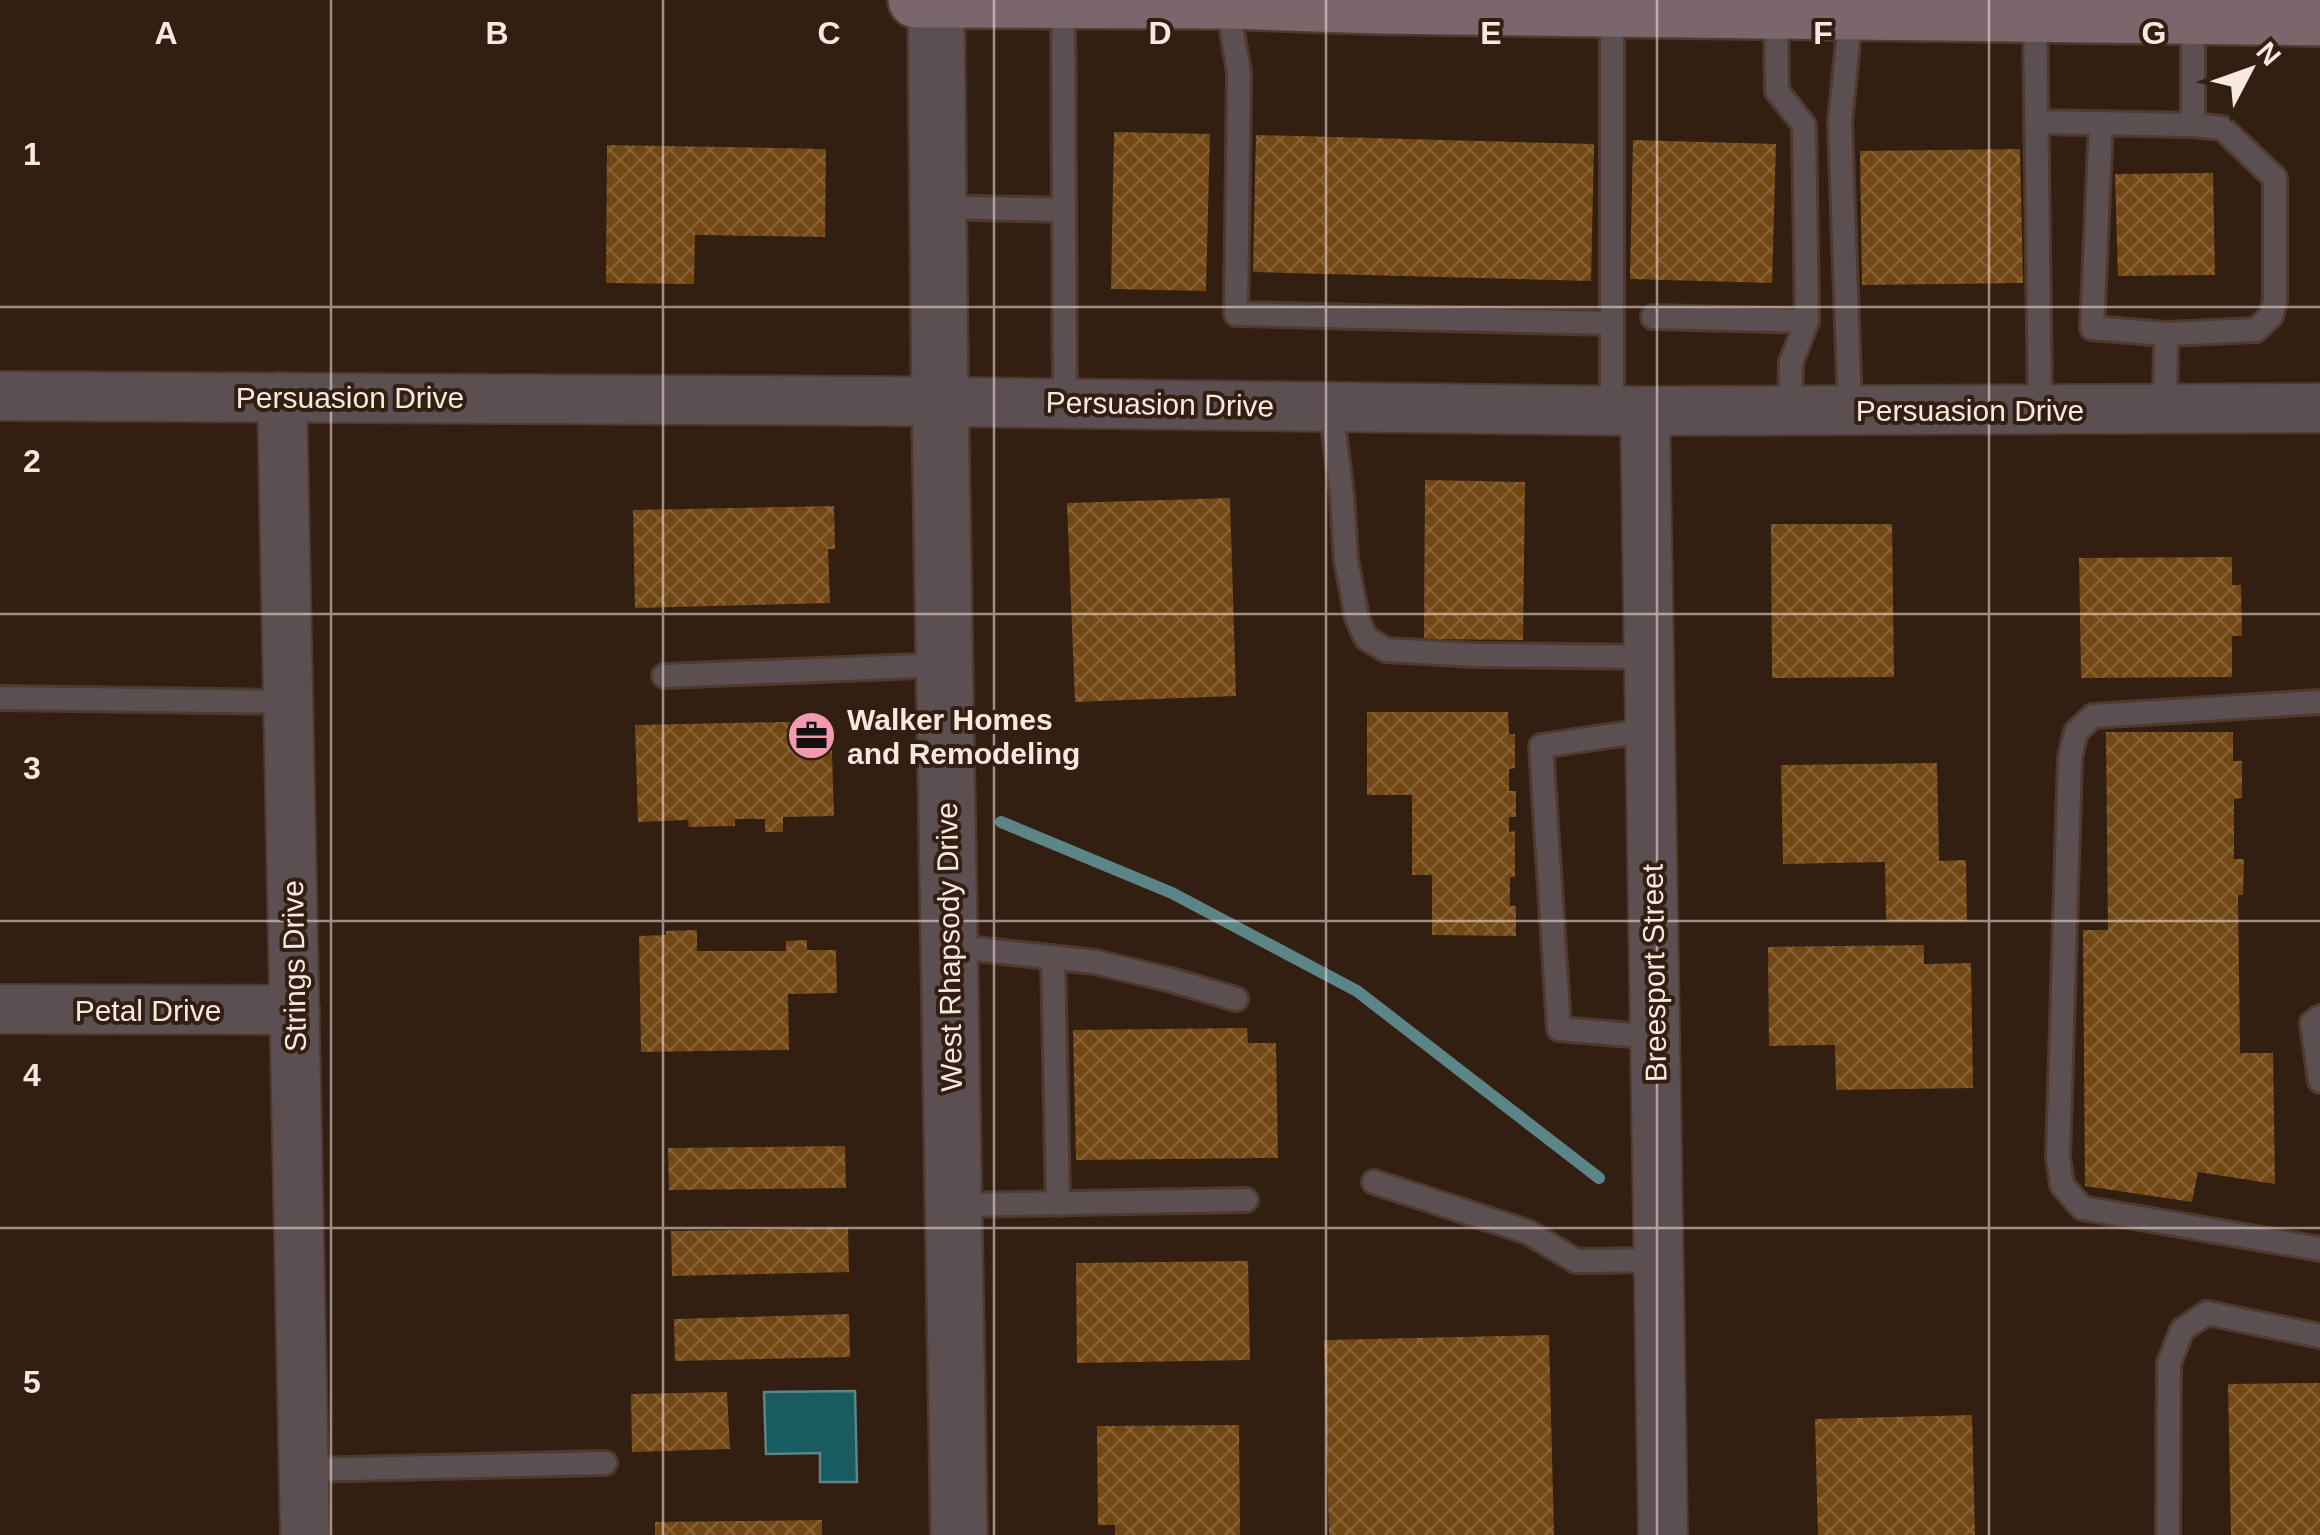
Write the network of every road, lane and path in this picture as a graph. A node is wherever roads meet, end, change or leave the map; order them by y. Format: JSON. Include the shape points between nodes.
{"nodes":[{"id":1,"x":916,"y":0,"type":"edge"},
{"id":2,"x":936,"y":0,"type":"edge"},
{"id":3,"x":1227,"y":0,"type":"edge"},
{"id":4,"x":1063,"y":2,"type":"edge"},
{"id":5,"x":1612,"y":8,"type":"junction"},
{"id":6,"x":1776,"y":11,"type":"junction"},
{"id":7,"x":1852,"y":12,"type":"junction"},
{"id":8,"x":2036,"y":14,"type":"junction"},
{"id":9,"x":2193,"y":16,"type":"junction"},
{"id":10,"x":2320,"y":18,"type":"edge"},
{"id":11,"x":2036,"y":122,"type":"junction"},
{"id":12,"x":2101,"y":124,"type":"junction"},
{"id":13,"x":2193,"y":125,"type":"junction"},
{"id":14,"x":938,"y":207,"type":"junction"},
{"id":15,"x":1063,"y":210,"type":"junction"},
{"id":16,"x":1653,"y":317,"type":"dead end"},
{"id":17,"x":1807,"y":321,"type":"junction"},
{"id":18,"x":1612,"y":324,"type":"junction"},
{"id":19,"x":2166,"y":334,"type":"junction"},
{"id":20,"x":0,"y":396,"type":"edge"},
{"id":21,"x":282,"y":397,"type":"junction"},
{"id":22,"x":940,"y":401,"type":"junction"},
{"id":23,"x":1065,"y":403,"type":"junction"},
{"id":24,"x":1332,"y":406,"type":"junction"},
{"id":25,"x":2320,"y":408,"type":"edge"},
{"id":26,"x":2165,"y":409,"type":"junction"},
{"id":27,"x":1628,"y":410,"type":"junction"},
{"id":28,"x":1790,"y":410,"type":"junction"},
{"id":29,"x":1850,"y":410,"type":"junction"},
{"id":30,"x":2040,"y":410,"type":"junction"},
{"id":31,"x":1649,"y":657,"type":"junction"},
{"id":32,"x":944,"y":666,"type":"junction"},
{"id":33,"x":664,"y":676,"type":"dead end"},
{"id":34,"x":0,"y":698,"type":"edge"},
{"id":35,"x":288,"y":702,"type":"junction"},
{"id":36,"x":2320,"y":702,"type":"edge"},
{"id":37,"x":1650,"y":730,"type":"junction"},
{"id":38,"x":949,"y":946,"type":"junction"},
{"id":39,"x":1054,"y":958,"type":"junction"},
{"id":40,"x":1236,"y":999,"type":"dead end"},
{"id":41,"x":0,"y":1009,"type":"edge"},
{"id":42,"x":295,"y":1010,"type":"junction"},
{"id":43,"x":2320,"y":1017,"type":"edge"},
{"id":44,"x":1655,"y":1038,"type":"junction"},
{"id":45,"x":2320,"y":1082,"type":"edge"},
{"id":46,"x":1374,"y":1182,"type":"dead end"},
{"id":47,"x":1246,"y":1200,"type":"dead end"},
{"id":48,"x":1058,"y":1204,"type":"junction"},
{"id":49,"x":954,"y":1205,"type":"junction"},
{"id":50,"x":2320,"y":1249,"type":"edge"},
{"id":51,"x":1659,"y":1260,"type":"junction"},
{"id":52,"x":2320,"y":1336,"type":"edge"},
{"id":53,"x":605,"y":1463,"type":"dead end"},
{"id":54,"x":304,"y":1470,"type":"junction"},
{"id":55,"x":305,"y":1535,"type":"edge"},
{"id":56,"x":959,"y":1535,"type":"edge"},
{"id":57,"x":1664,"y":1535,"type":"edge"},
{"id":58,"x":2168,"y":1535,"type":"edge"}],
"edges":[{"from":1,"to":2,"type":"main road"},
{"from":2,"to":4,"type":"main road"},
{"from":2,"to":14,"type":"street","name":"West Rhapsody Drive"},
{"from":3,"to":4,"type":"main road"},
{"from":3,"to":5,"type":"main road"},
{"from":3,"to":18,"type":"lane","via":[[1239,73],[1236,314]]},
{"from":4,"to":15,"type":"lane"},
{"from":5,"to":6,"type":"main road"},
{"from":5,"to":18,"type":"lane"},
{"from":6,"to":7,"type":"main road"},
{"from":6,"to":17,"type":"lane","via":[[1777,91],[1804,125]]},
{"from":7,"to":8,"type":"main road"},
{"from":7,"to":29,"type":"lane","via":[[1840,122]]},
{"from":8,"to":9,"type":"main road"},
{"from":8,"to":11,"type":"lane"},
{"from":9,"to":10,"type":"main road"},
{"from":9,"to":13,"type":"lane"},
{"from":11,"to":12,"type":"lane"},
{"from":11,"to":30,"type":"lane"},
{"from":12,"to":13,"type":"lane"},
{"from":12,"to":19,"type":"lane","via":[[2092,328]]},
{"from":13,"to":19,"type":"lane","via":[[2222,128],[2276,178],[2275,301],[2256,330]]},
{"from":14,"to":15,"type":"lane"},
{"from":14,"to":22,"type":"street","name":"West Rhapsody Drive"},
{"from":15,"to":23,"type":"lane"},
{"from":16,"to":17,"type":"lane"},
{"from":17,"to":28,"type":"lane","via":[[1790,362]]},
{"from":18,"to":27,"type":"lane"},
{"from":19,"to":26,"type":"lane"},
{"from":20,"to":21,"type":"street","name":"Persuasion Drive"},
{"from":21,"to":22,"type":"street","name":"Persuasion Drive"},
{"from":21,"to":35,"type":"street","name":"Strings Drive"},
{"from":22,"to":23,"type":"street","name":"Persuasion Drive"},
{"from":22,"to":32,"type":"street","name":"West Rhapsody Drive"},
{"from":23,"to":24,"type":"street","name":"Persuasion Drive"},
{"from":24,"to":27,"type":"street","name":"Persuasion Drive"},
{"from":24,"to":31,"type":"lane","via":[[1346,560],[1366,638],[1386,650]]},
{"from":25,"to":26,"type":"street","name":"Persuasion Drive"},
{"from":26,"to":30,"type":"street","name":"Persuasion Drive"},
{"from":27,"to":28,"type":"street","name":"Persuasion Drive"},
{"from":27,"to":31,"type":"street","name":"Breesport Street"},
{"from":28,"to":29,"type":"street","name":"Persuasion Drive"},
{"from":29,"to":30,"type":"street","name":"Persuasion Drive"},
{"from":31,"to":37,"type":"street","name":"Breesport Street"},
{"from":32,"to":33,"type":"lane"},
{"from":32,"to":38,"type":"street","name":"West Rhapsody Drive"},
{"from":34,"to":35,"type":"lane"},
{"from":35,"to":42,"type":"street","name":"Strings Drive"},
{"from":36,"to":50,"type":"lane","via":[[2093,716],[2076,732],[2058,1157],[2062,1185],[2082,1208]]},
{"from":37,"to":44,"type":"street","name":"Breesport Street"},
{"from":37,"to":44,"type":"lane","via":[[1541,746],[1559,1029]]},
{"from":38,"to":39,"type":"lane"},
{"from":38,"to":49,"type":"street","name":"West Rhapsody Drive"},
{"from":39,"to":40,"type":"lane","via":[[1096,962]]},
{"from":39,"to":48,"type":"lane"},
{"from":41,"to":42,"type":"street","name":"Petal Drive"},
{"from":42,"to":54,"type":"street","name":"Strings Drive"},
{"from":43,"to":45,"type":"lane","via":[[2312,1023]]},
{"from":44,"to":51,"type":"street","name":"Breesport Street"},
{"from":46,"to":51,"type":"lane","via":[[1528,1232],[1576,1261]]},
{"from":47,"to":48,"type":"lane"},
{"from":48,"to":49,"type":"lane"},
{"from":49,"to":56,"type":"street","name":"West Rhapsody Drive"},
{"from":51,"to":57,"type":"street","name":"Breesport Street"},
{"from":52,"to":58,"type":"lane","via":[[2207,1312],[2182,1330],[2168,1363]]},
{"from":53,"to":54,"type":"lane"},
{"from":54,"to":55,"type":"street","name":"Strings Drive"}]}
